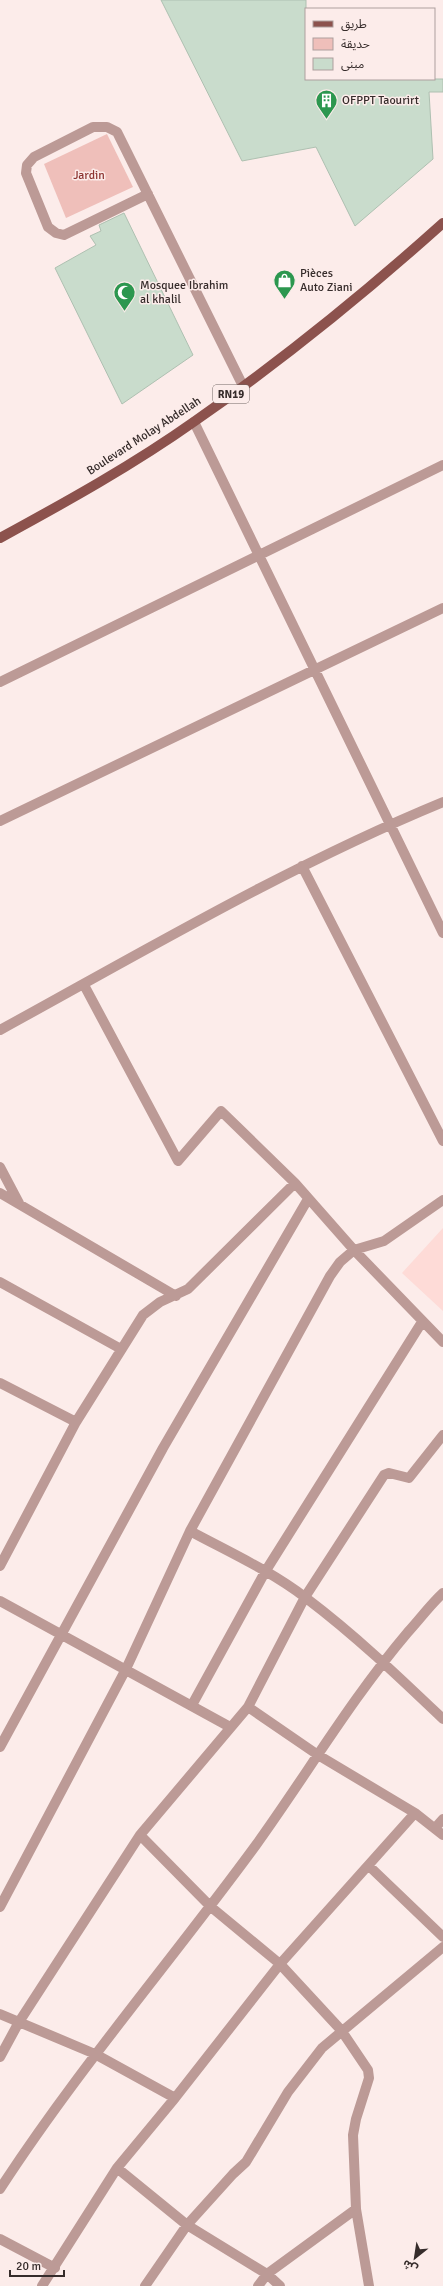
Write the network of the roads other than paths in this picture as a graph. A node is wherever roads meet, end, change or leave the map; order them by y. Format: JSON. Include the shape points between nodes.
{"nodes":[{"id":1,"x":148,"y":194,"type":"junction"},
{"id":2,"x":443,"y":224,"type":"edge"},
{"id":3,"x":243,"y":386,"type":"junction"},
{"id":4,"x":194,"y":422,"type":"junction"},
{"id":5,"x":443,"y":466,"type":"edge"},
{"id":6,"x":0,"y":538,"type":"edge"},
{"id":7,"x":258,"y":557,"type":"junction"},
{"id":8,"x":443,"y":608,"type":"edge"},
{"id":9,"x":314,"y":671,"type":"junction"},
{"id":10,"x":0,"y":682,"type":"edge"},
{"id":11,"x":443,"y":802,"type":"edge"},
{"id":12,"x":0,"y":821,"type":"edge"},
{"id":13,"x":389,"y":824,"type":"junction"},
{"id":14,"x":302,"y":866,"type":"junction"},
{"id":15,"x":443,"y":933,"type":"edge"},
{"id":16,"x":84,"y":985,"type":"junction"},
{"id":17,"x":0,"y":1030,"type":"edge"},
{"id":18,"x":443,"y":1140,"type":"edge"},
{"id":19,"x":0,"y":1167,"type":"edge"},
{"id":20,"x":295,"y":1183,"type":"junction"},
{"id":21,"x":0,"y":1193,"type":"edge"},
{"id":22,"x":308,"y":1199,"type":"junction"},
{"id":23,"x":443,"y":1200,"type":"edge"},
{"id":24,"x":19,"y":1203,"type":"junction"},
{"id":25,"x":354,"y":1250,"type":"junction"},
{"id":26,"x":0,"y":1282,"type":"edge"},
{"id":27,"x":176,"y":1296,"type":"junction"},
{"id":28,"x":422,"y":1322,"type":"junction"},
{"id":29,"x":443,"y":1342,"type":"edge"},
{"id":30,"x":120,"y":1350,"type":"junction"},
{"id":31,"x":0,"y":1383,"type":"edge"},
{"id":32,"x":76,"y":1422,"type":"junction"},
{"id":33,"x":443,"y":1435,"type":"edge"},
{"id":34,"x":190,"y":1531,"type":"junction"},
{"id":35,"x":0,"y":1566,"type":"edge"},
{"id":36,"x":265,"y":1572,"type":"junction"},
{"id":37,"x":305,"y":1597,"type":"junction"},
{"id":38,"x":441,"y":1598,"type":"edge"},
{"id":39,"x":0,"y":1601,"type":"edge"},
{"id":40,"x":61,"y":1634,"type":"junction"},
{"id":41,"x":383,"y":1662,"type":"junction"},
{"id":42,"x":126,"y":1669,"type":"junction"},
{"id":43,"x":192,"y":1705,"type":"junction"},
{"id":44,"x":248,"y":1707,"type":"junction"},
{"id":45,"x":443,"y":1719,"type":"edge"},
{"id":46,"x":230,"y":1727,"type":"junction"},
{"id":47,"x":0,"y":1747,"type":"edge"},
{"id":48,"x":318,"y":1755,"type":"junction"},
{"id":49,"x":415,"y":1814,"type":"junction"},
{"id":50,"x":443,"y":1819,"type":"edge"},
{"id":51,"x":435,"y":1828,"type":"junction"},
{"id":52,"x":140,"y":1835,"type":"junction"},
{"id":53,"x":443,"y":1835,"type":"edge"},
{"id":54,"x":369,"y":1866,"type":"junction"},
{"id":55,"x":0,"y":1906,"type":"edge"},
{"id":56,"x":211,"y":1906,"type":"junction"},
{"id":57,"x":443,"y":1938,"type":"edge"},
{"id":58,"x":443,"y":1947,"type":"edge"},
{"id":59,"x":280,"y":1964,"type":"junction"},
{"id":60,"x":0,"y":2014,"type":"edge"},
{"id":61,"x":19,"y":2022,"type":"junction"},
{"id":62,"x":341,"y":2030,"type":"junction"},
{"id":63,"x":95,"y":2054,"type":"junction"},
{"id":64,"x":0,"y":2057,"type":"edge"},
{"id":65,"x":176,"y":2098,"type":"junction"},
{"id":66,"x":117,"y":2168,"type":"junction"},
{"id":67,"x":0,"y":2189,"type":"edge"},
{"id":68,"x":356,"y":2210,"type":"junction"},
{"id":69,"x":188,"y":2225,"type":"junction"},
{"id":70,"x":0,"y":2239,"type":"edge"},
{"id":71,"x":55,"y":2268,"type":"junction"},
{"id":72,"x":267,"y":2274,"type":"junction"},
{"id":73,"x":42,"y":2286,"type":"edge"},
{"id":74,"x":145,"y":2286,"type":"edge"},
{"id":75,"x":258,"y":2286,"type":"edge"},
{"id":76,"x":280,"y":2286,"type":"edge"},
{"id":77,"x":369,"y":2286,"type":"edge"}],
"edges":[{"from":1,"to":1,"type":"street","via":[[117,132],[107,127],[93,127],[34,157],[27,165],[26,173],[48,227],[64,235]]},
{"from":1,"to":3,"type":"street"},
{"from":2,"to":3,"type":"main road","name":"Boulevard Molay Abdellah","number":"RN19","via":[[355,299]]},
{"from":3,"to":4,"type":"main road","name":"Boulevard Molay Abdellah","number":"RN19"},
{"from":4,"to":6,"type":"main road","name":"Boulevard Molay Abdellah","number":"RN19"},
{"from":4,"to":7,"type":"street"},
{"from":5,"to":7,"type":"street"},
{"from":7,"to":9,"type":"street"},
{"from":7,"to":10,"type":"street"},
{"from":8,"to":9,"type":"street"},
{"from":9,"to":12,"type":"street"},
{"from":9,"to":13,"type":"street"},
{"from":11,"to":13,"type":"street"},
{"from":13,"to":14,"type":"street"},
{"from":13,"to":15,"type":"street"},
{"from":14,"to":16,"type":"street"},
{"from":14,"to":18,"type":"street"},
{"from":16,"to":17,"type":"street"},
{"from":16,"to":20,"type":"street","via":[[178,1161],[221,1111]]},
{"from":19,"to":24,"type":"street"},
{"from":20,"to":22,"type":"street"},
{"from":20,"to":27,"type":"street","via":[[198,1280]]},
{"from":21,"to":24,"type":"street"},
{"from":22,"to":25,"type":"street"},
{"from":22,"to":40,"type":"street","via":[[163,1448]]},
{"from":23,"to":25,"type":"street","via":[[384,1241]]},
{"from":24,"to":27,"type":"street"},
{"from":25,"to":28,"type":"street"},
{"from":25,"to":34,"type":"street","via":[[340,1262],[330,1276]]},
{"from":26,"to":30,"type":"street"},
{"from":27,"to":30,"type":"street","via":[[160,1302],[143,1315]]},
{"from":28,"to":29,"type":"street"},
{"from":28,"to":36,"type":"street"},
{"from":30,"to":32,"type":"street"},
{"from":31,"to":32,"type":"street"},
{"from":32,"to":35,"type":"street"},
{"from":33,"to":37,"type":"street","via":[[409,1478],[389,1473],[384,1475]]},
{"from":34,"to":36,"type":"street"},
{"from":34,"to":42,"type":"street"},
{"from":36,"to":37,"type":"street"},
{"from":36,"to":43,"type":"street"},
{"from":37,"to":41,"type":"street"},
{"from":37,"to":44,"type":"street"},
{"from":38,"to":41,"type":"street"},
{"from":39,"to":40,"type":"street"},
{"from":40,"to":42,"type":"street"},
{"from":40,"to":47,"type":"street"},
{"from":41,"to":45,"type":"street"},
{"from":41,"to":48,"type":"street"},
{"from":42,"to":43,"type":"street"},
{"from":42,"to":55,"type":"street"},
{"from":43,"to":46,"type":"street"},
{"from":44,"to":46,"type":"street"},
{"from":44,"to":48,"type":"street"},
{"from":46,"to":52,"type":"street"},
{"from":48,"to":49,"type":"street"},
{"from":48,"to":56,"type":"street"},
{"from":49,"to":51,"type":"street"},
{"from":49,"to":54,"type":"street"},
{"from":50,"to":51,"type":"street"},
{"from":51,"to":53,"type":"street"},
{"from":52,"to":56,"type":"street"},
{"from":52,"to":61,"type":"street"},
{"from":54,"to":57,"type":"street"},
{"from":54,"to":59,"type":"street"},
{"from":56,"to":59,"type":"street"},
{"from":56,"to":63,"type":"street"},
{"from":58,"to":62,"type":"street"},
{"from":59,"to":62,"type":"street"},
{"from":59,"to":65,"type":"street"},
{"from":60,"to":61,"type":"street"},
{"from":61,"to":63,"type":"street"},
{"from":61,"to":64,"type":"street"},
{"from":62,"to":68,"type":"street","via":[[368,2070],[369,2078],[353,2135]]},
{"from":62,"to":69,"type":"street","via":[[302,2072],[246,2162]]},
{"from":63,"to":65,"type":"street"},
{"from":63,"to":67,"type":"street","via":[[34,2137]]},
{"from":65,"to":66,"type":"street"},
{"from":66,"to":69,"type":"street"},
{"from":66,"to":71,"type":"street"},
{"from":68,"to":72,"type":"street"},
{"from":68,"to":77,"type":"street"},
{"from":69,"to":72,"type":"street"},
{"from":69,"to":74,"type":"street"},
{"from":70,"to":71,"type":"street"},
{"from":71,"to":73,"type":"street"},
{"from":72,"to":75,"type":"street"},
{"from":72,"to":76,"type":"street"}]}
